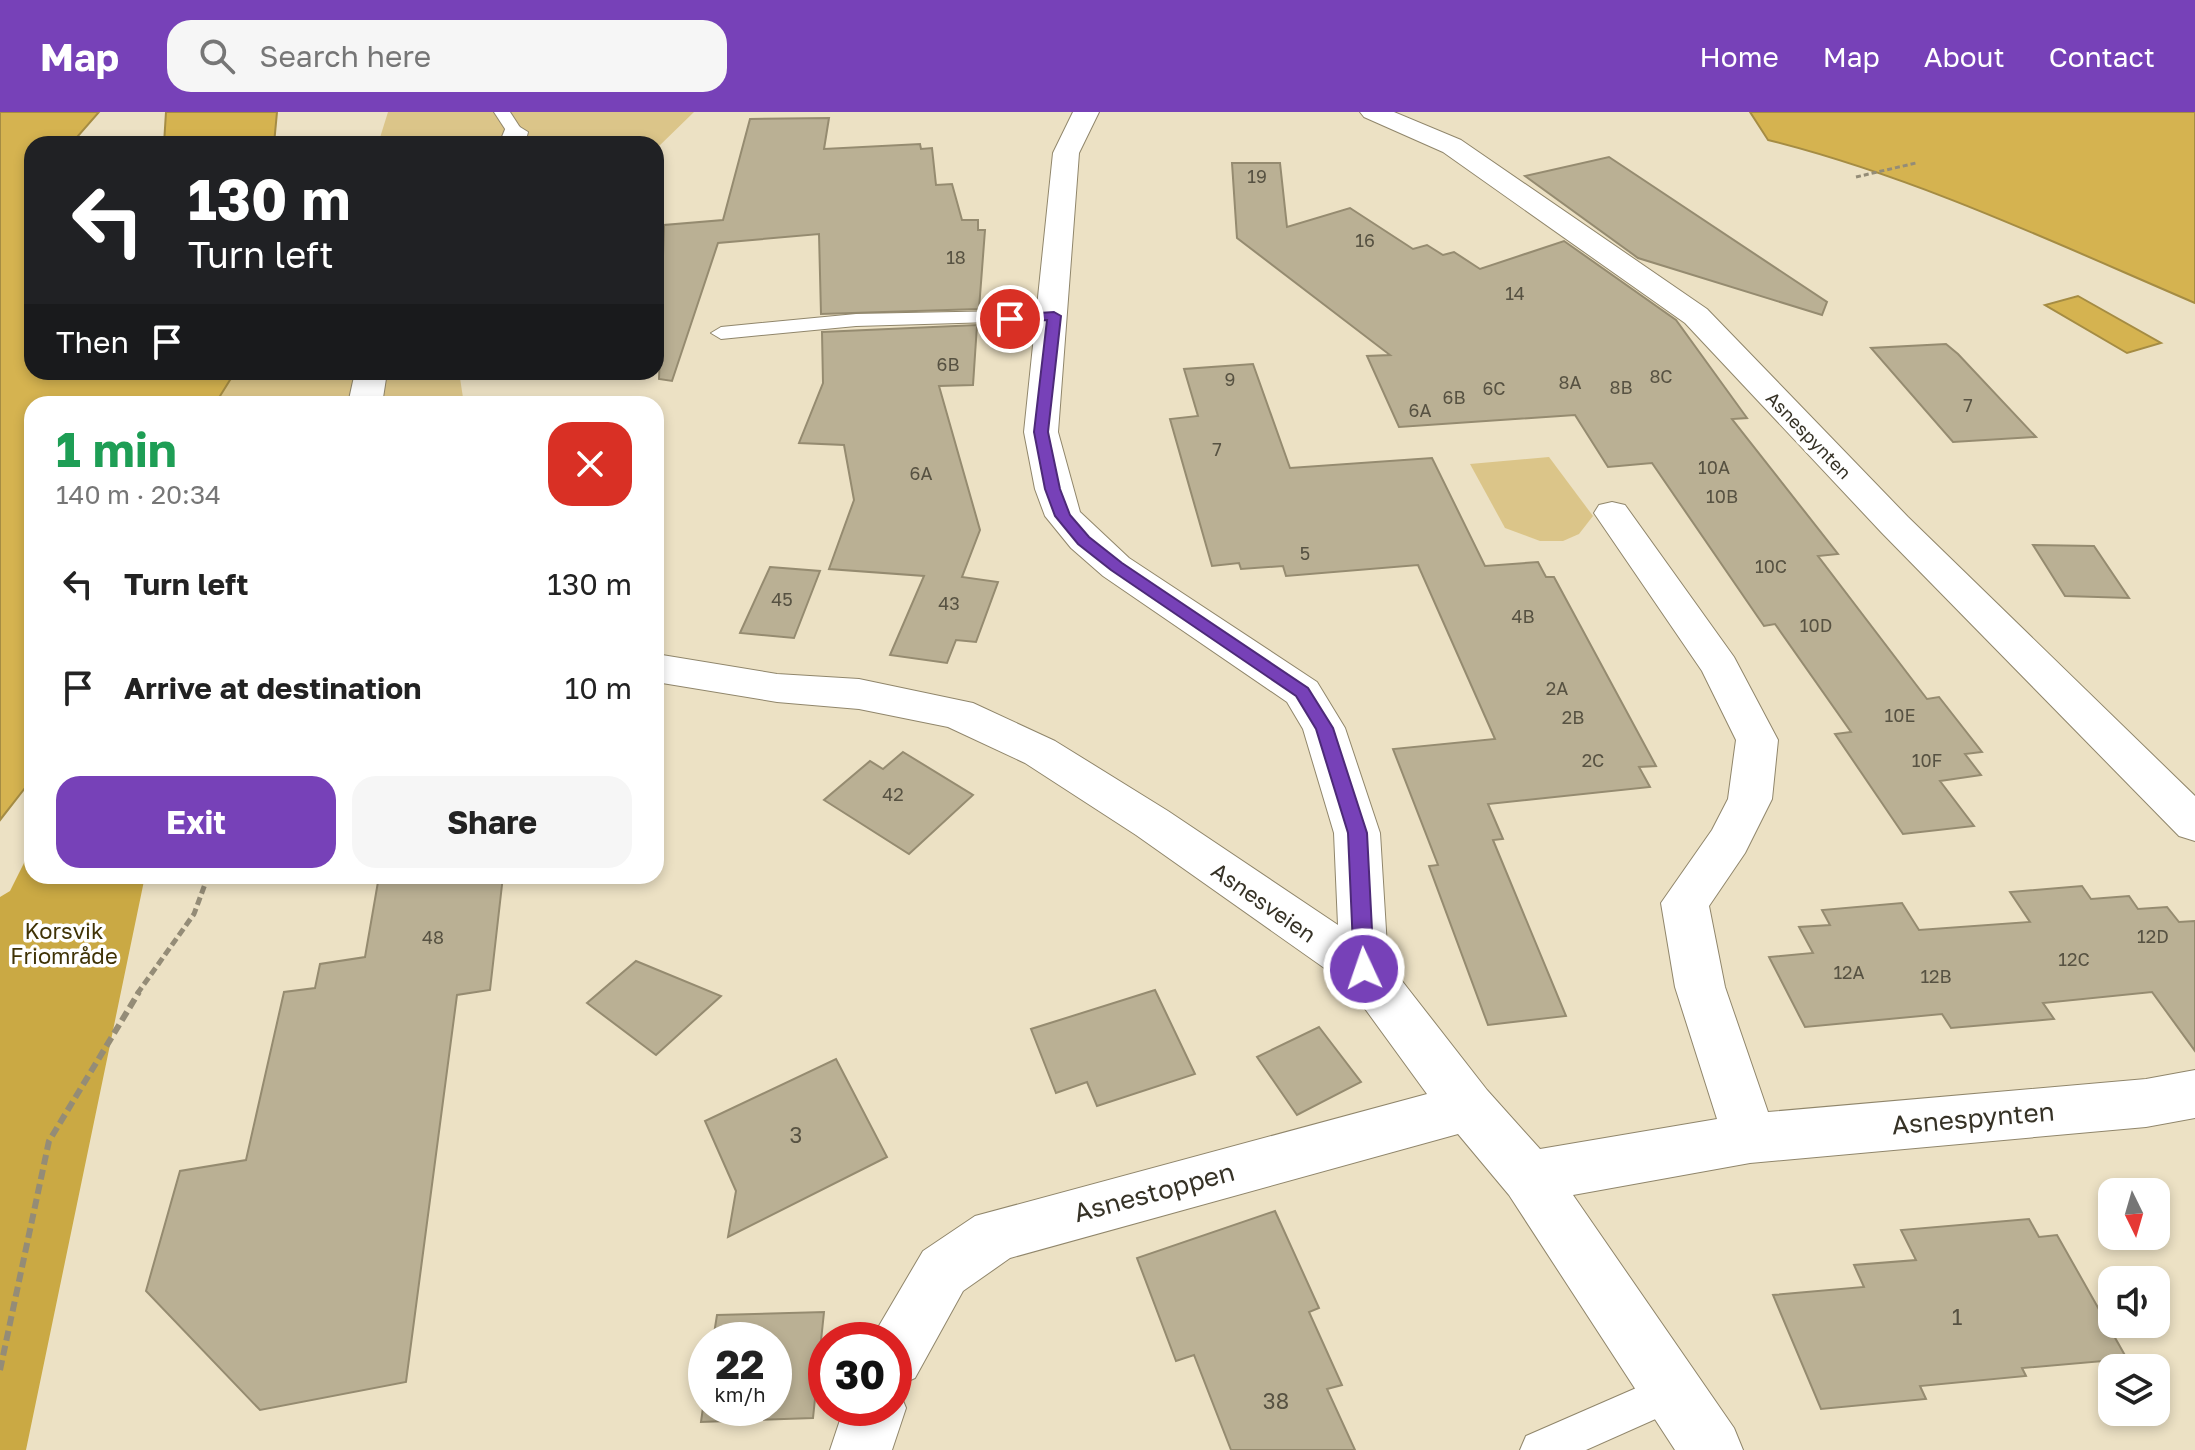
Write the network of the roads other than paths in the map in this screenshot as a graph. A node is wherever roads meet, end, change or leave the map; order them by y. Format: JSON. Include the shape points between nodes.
{"nodes":[{"id":1,"x":1086,"y":112,"type":"edge"},
{"id":2,"x":1373,"y":112,"type":"edge"},
{"id":3,"x":1054,"y":316,"type":"junction"},
{"id":4,"x":721,"y":333,"type":"dead end"},
{"id":5,"x":1612,"y":513,"type":"dead end"},
{"id":6,"x":664,"y":669,"type":"edge"},
{"id":7,"x":2195,"y":824,"type":"edge"},
{"id":8,"x":1364,"y":969,"type":"junction"},
{"id":9,"x":2195,"y":1094,"type":"edge"},
{"id":10,"x":1468,"y":1107,"type":"junction"},
{"id":11,"x":1750,"y":1138,"type":"junction"},
{"id":12,"x":1529,"y":1177,"type":"junction"},
{"id":13,"x":912,"y":1325,"type":"edge"},
{"id":14,"x":1673,"y":1391,"type":"junction"},
{"id":15,"x":869,"y":1426,"type":"edge"},
{"id":16,"x":861,"y":1450,"type":"edge"},
{"id":17,"x":1540,"y":1450,"type":"edge"},
{"id":18,"x":1712,"y":1450,"type":"edge"}],
"edges":[{"from":1,"to":3,"type":"street","via":[[1066,153]]},
{"from":2,"to":7,"type":"street","name":"Asnespynten","via":[[1452,146],[1696,316],[1895,525]]},
{"from":3,"to":4,"type":"lane","via":[[856,320]]},
{"from":3,"to":8,"type":"street","via":[[1041,432],[1063,516],[1116,567],[1302,692],[1324,728],[1357,833]]},
{"from":5,"to":11,"type":"street","via":[[1720,667],[1757,740],[1750,799],[1729,841],[1685,903],[1700,987]]},
{"from":6,"to":8,"type":"street","name":"Asnesveien","via":[[777,688],[859,694],[958,714],[1065,768]]},
{"from":8,"to":10,"type":"street","name":"Asnesveien"},
{"from":9,"to":11,"type":"street","name":"Asnespynten","via":[[2146,1103]]},
{"from":10,"to":12,"type":"street","name":"Asnesveien"},
{"from":10,"to":13,"type":"street","name":"Asnestoppen","via":[[995,1235],[943,1271]]},
{"from":11,"to":12,"type":"street","name":"Asnespynten"},
{"from":12,"to":14,"type":"street","name":"Asnesveien"},
{"from":14,"to":17,"type":"lane"},
{"from":14,"to":18,"type":"street","name":"Asnesveien"},
{"from":15,"to":16,"type":"street"}]}
